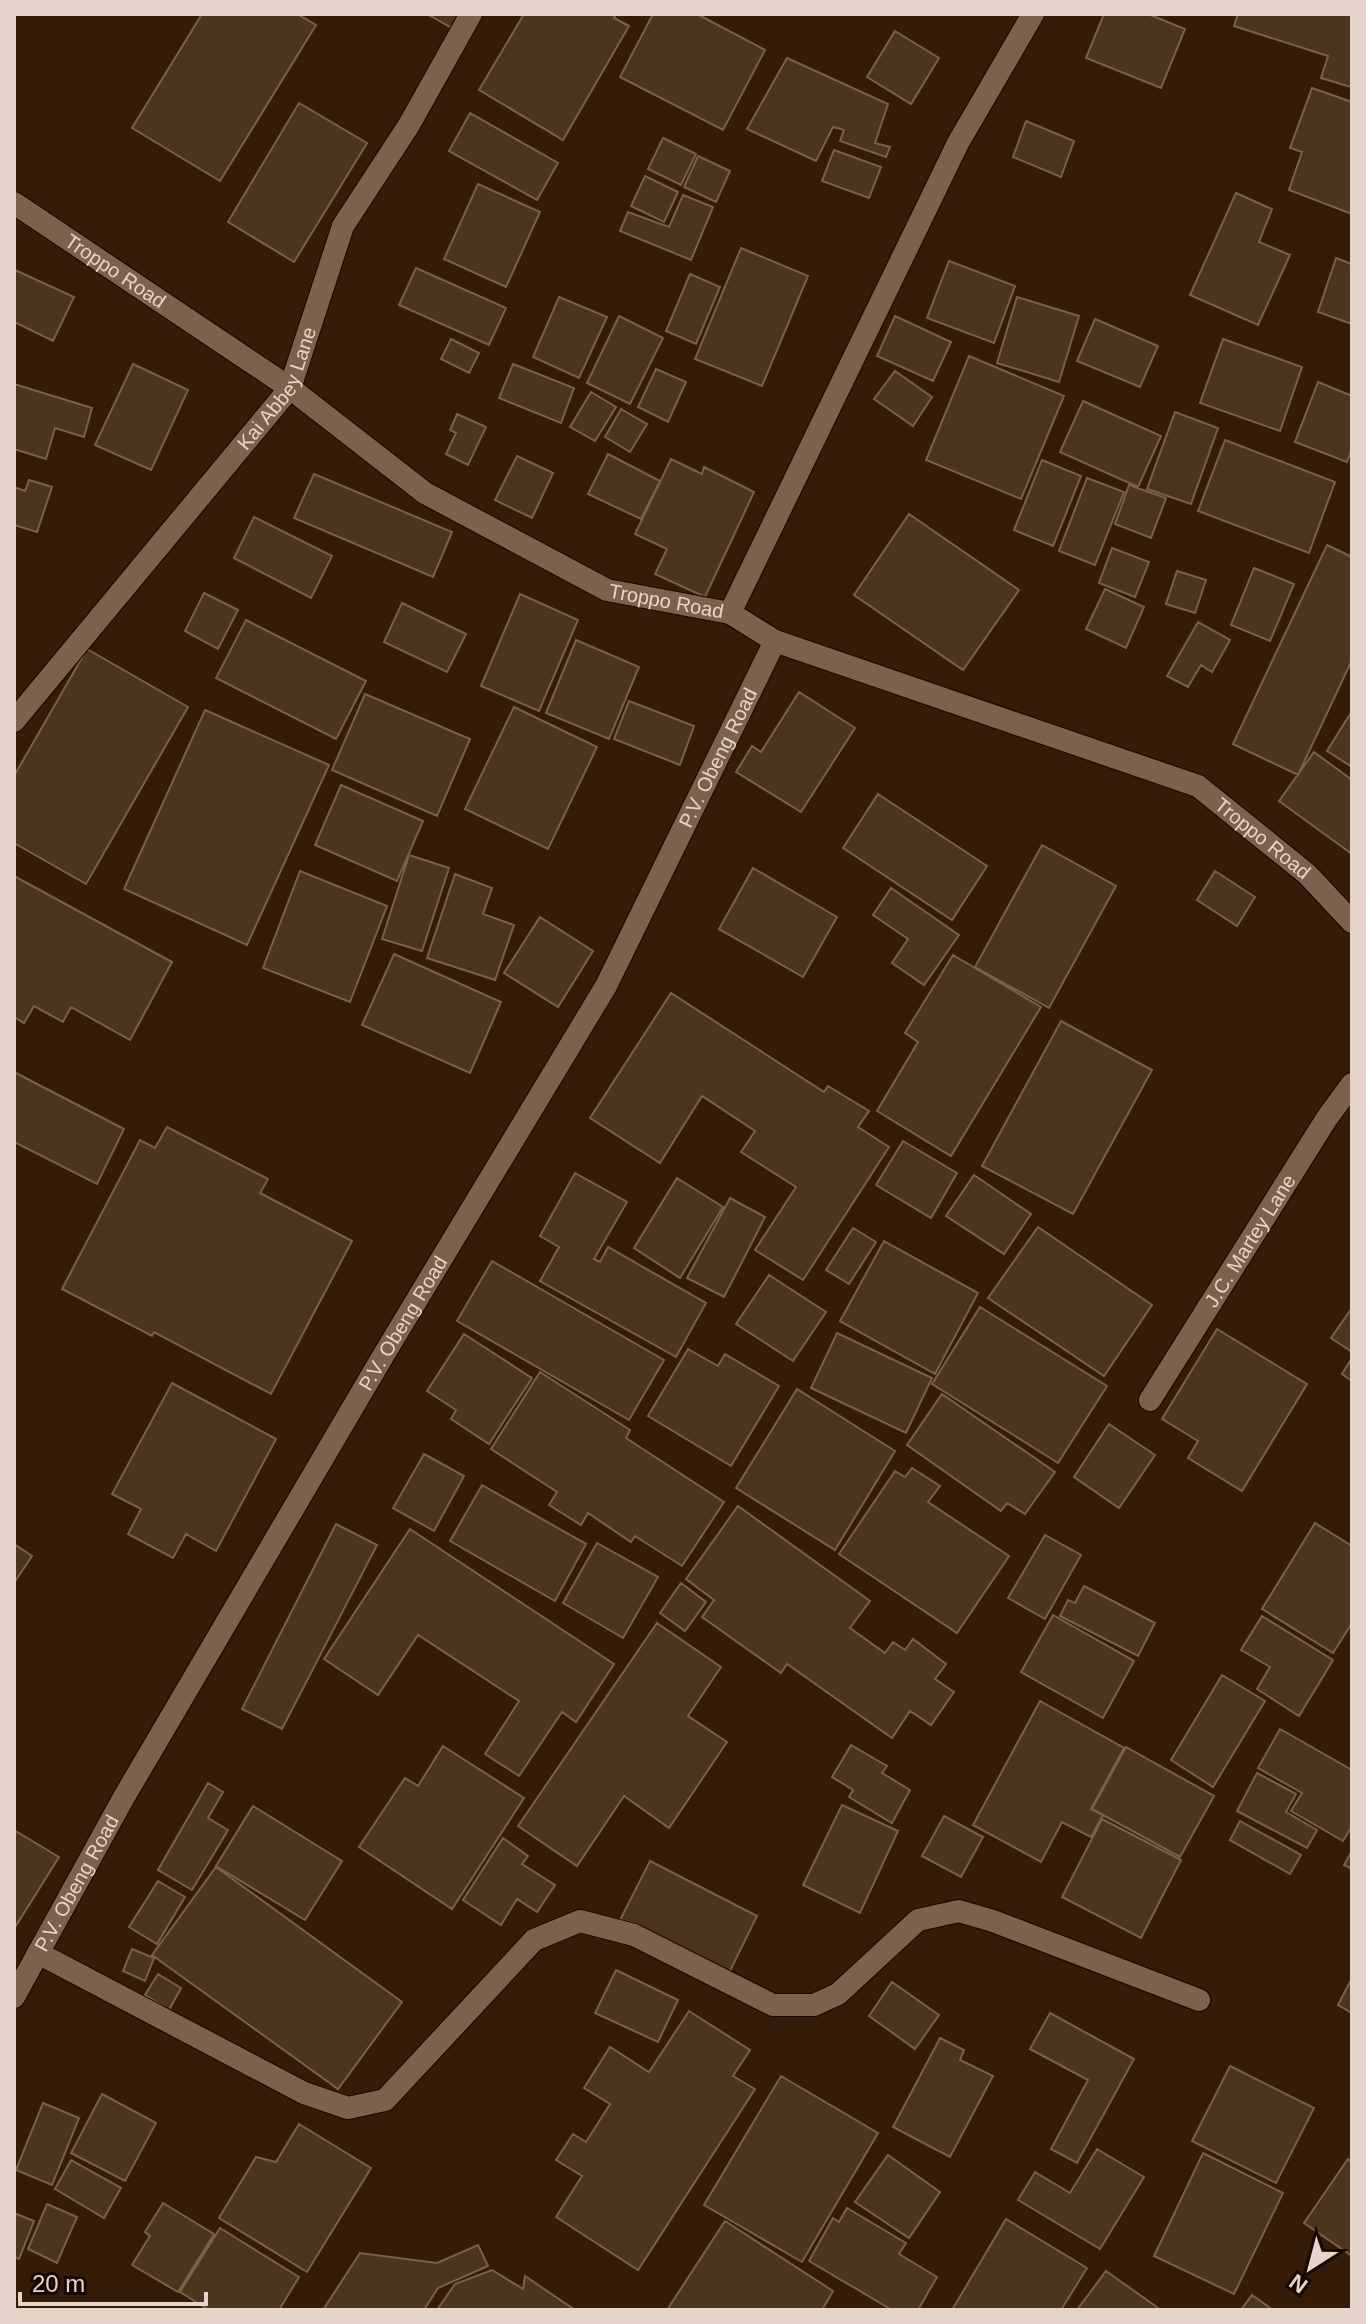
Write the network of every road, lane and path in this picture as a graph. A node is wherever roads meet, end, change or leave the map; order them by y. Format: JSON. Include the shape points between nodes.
{"nodes":[{"id":1,"x":471,"y":14,"type":"edge"},
{"id":2,"x":1033,"y":14,"type":"edge"},
{"id":3,"x":14,"y":203,"type":"edge"},
{"id":4,"x":290,"y":388,"type":"junction"},
{"id":5,"x":730,"y":613,"type":"junction"},
{"id":6,"x":775,"y":641,"type":"junction"},
{"id":7,"x":14,"y":721,"type":"edge"},
{"id":8,"x":1352,"y":922,"type":"edge"},
{"id":9,"x":1352,"y":1084,"type":"edge"},
{"id":10,"x":1150,"y":1400,"type":"dead end"},
{"id":11,"x":38,"y":1953,"type":"junction"},
{"id":12,"x":14,"y":1997,"type":"edge"},
{"id":13,"x":1199,"y":2000,"type":"dead end"}],
"edges":[{"from":1,"to":4,"type":"street","name":"Kai Abbey Lane","via":[[409,125],[343,226]]},
{"from":2,"to":5,"type":"street","via":[[958,143]]},
{"from":3,"to":4,"type":"street","name":"Troppo Road"},
{"from":4,"to":5,"type":"street","name":"Troppo Road","via":[[425,493],[607,590]]},
{"from":4,"to":7,"type":"street","name":"Kai Abbey Lane"},
{"from":5,"to":6,"type":"street","name":"Troppo Road"},
{"from":6,"to":8,"type":"street","name":"Troppo Road","via":[[1198,786],[1307,874]]},
{"from":6,"to":11,"type":"street","name":"P.V. Obeng Road","via":[[606,986],[383,1356]]},
{"from":9,"to":10,"type":"street","name":"J.C. Martey Lane"},
{"from":11,"to":12,"type":"street","name":"P.V. Obeng Road"},
{"from":11,"to":13,"type":"street","via":[[304,2093],[348,2108],[385,2100],[534,1940],[580,1921],[634,1935],[773,2005],[814,2005],[838,1994],[918,1920],[959,1911]]}]}
